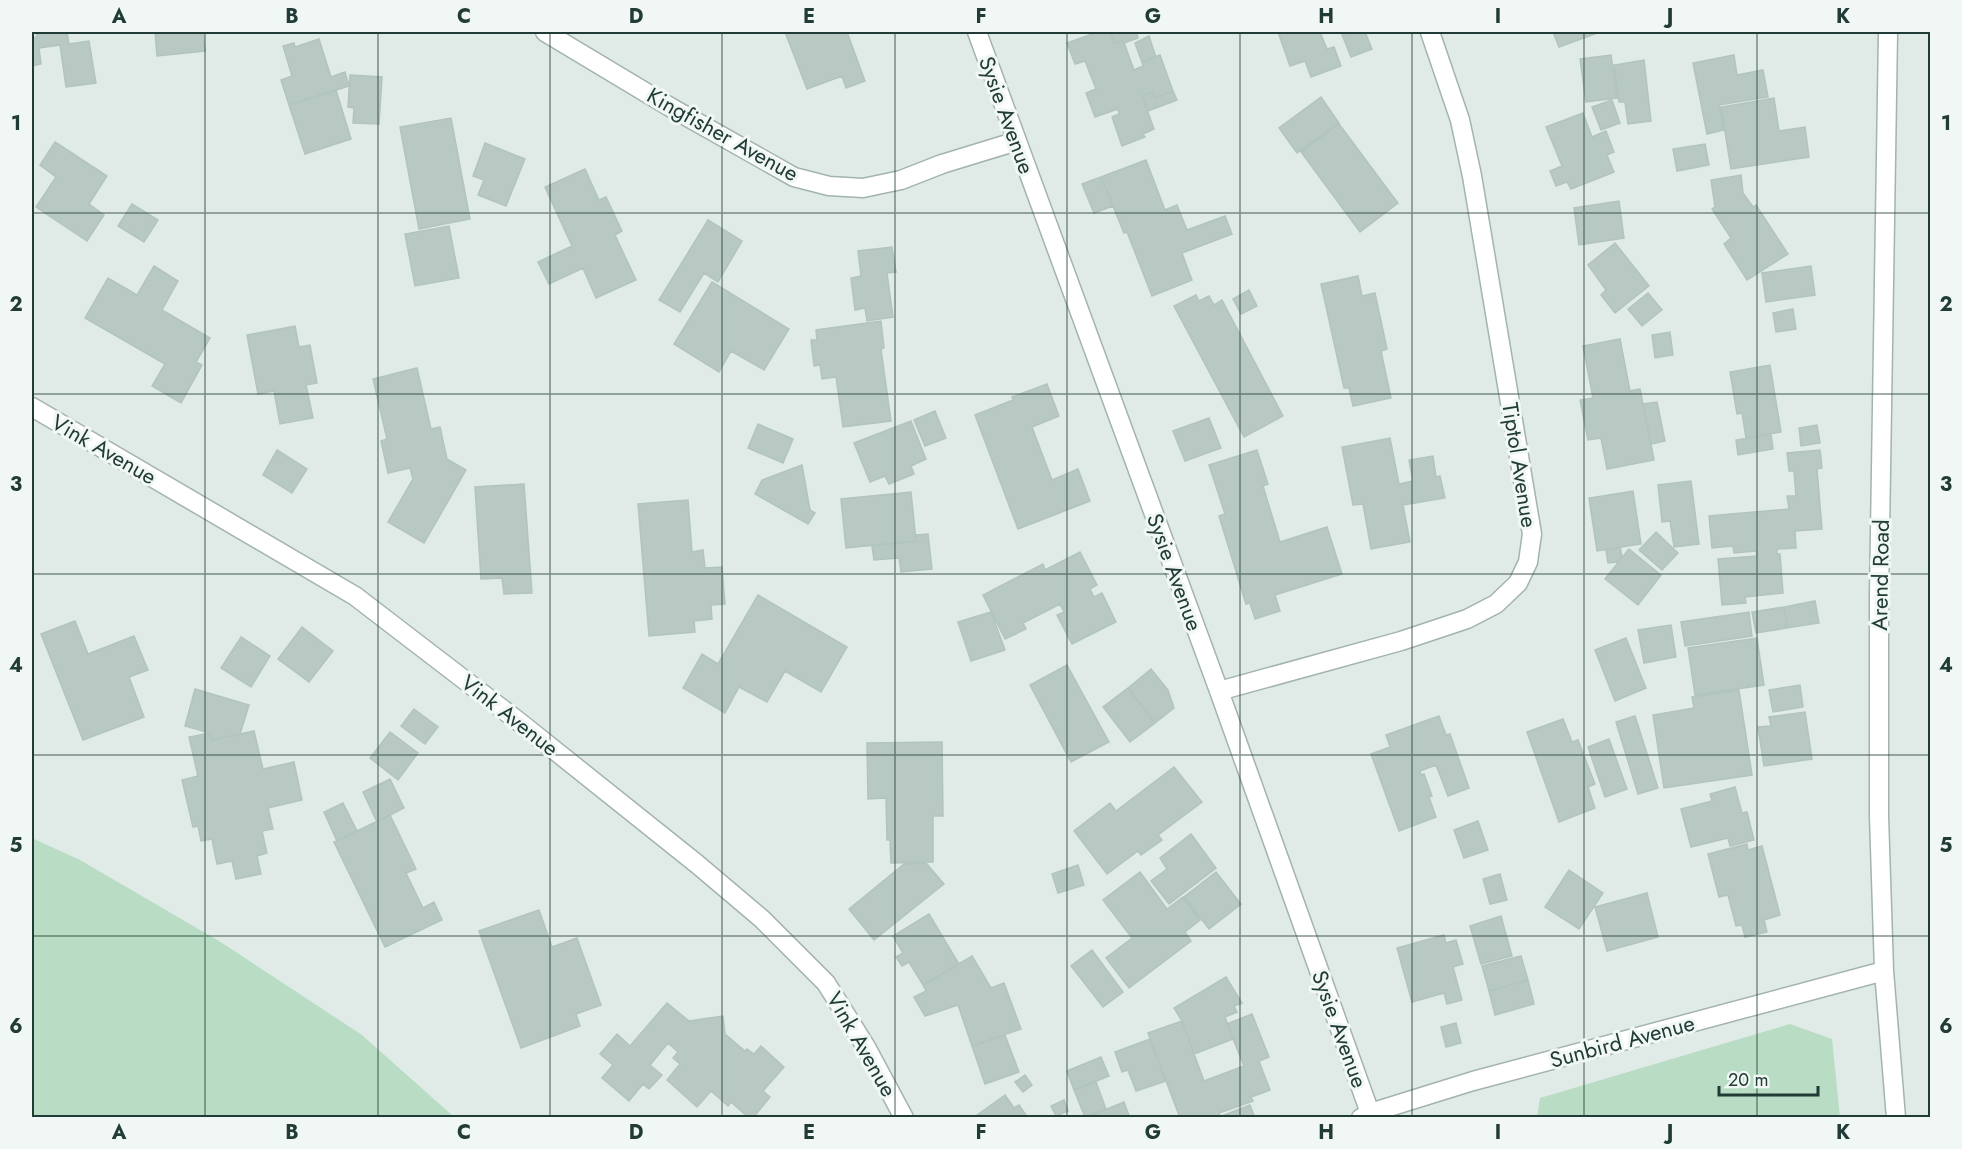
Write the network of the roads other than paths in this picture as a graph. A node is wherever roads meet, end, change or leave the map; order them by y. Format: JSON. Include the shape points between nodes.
{"nodes":[{"id":1,"x":545,"y":32,"type":"edge"},
{"id":2,"x":977,"y":32,"type":"edge"},
{"id":3,"x":1430,"y":32,"type":"edge"},
{"id":4,"x":1888,"y":32,"type":"edge"},
{"id":5,"x":1017,"y":141,"type":"junction"},
{"id":6,"x":32,"y":406,"type":"edge"},
{"id":7,"x":1219,"y":691,"type":"junction"},
{"id":8,"x":1884,"y":971,"type":"junction"},
{"id":9,"x":1366,"y":1115,"type":"edge"},
{"id":10,"x":904,"y":1118,"type":"edge"},
{"id":11,"x":1896,"y":1118,"type":"edge"}],
"edges":[{"from":1,"to":5,"type":"street","name":"Kingfisher Avenue","via":[[794,177],[829,186],[863,188],[901,180]]},
{"from":2,"to":5,"type":"street","name":"Sysie Avenue"},
{"from":3,"to":7,"type":"street","name":"Tiptol Avenue","via":[[1460,120],[1472,176],[1532,534],[1528,562],[1518,583],[1496,604],[1467,619]]},
{"from":4,"to":8,"type":"street","name":"Arend Road","via":[[1878,816]]},
{"from":5,"to":7,"type":"street","name":"Sysie Avenue"},
{"from":6,"to":10,"type":"street","name":"Vink Avenue","via":[[355,596],[697,864],[762,919],[826,983]]},
{"from":7,"to":9,"type":"street","name":"Sysie Avenue"},
{"from":8,"to":9,"type":"street","name":"Sunbird Avenue","via":[[1473,1081]]},
{"from":8,"to":11,"type":"street","name":"Arend Road"}]}
